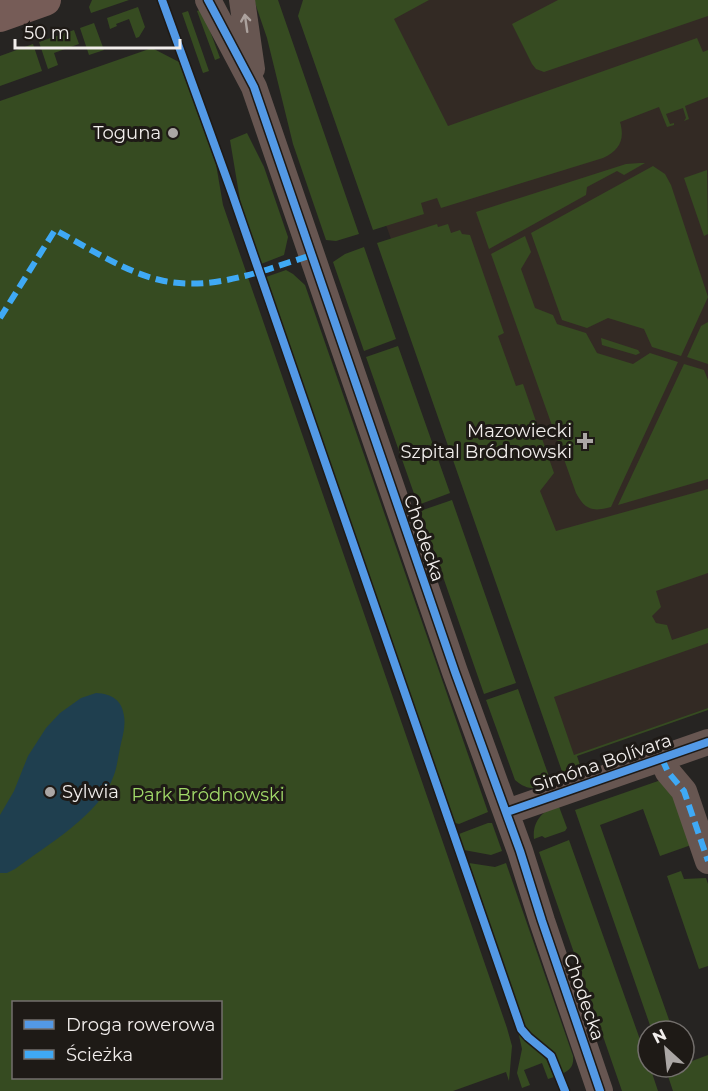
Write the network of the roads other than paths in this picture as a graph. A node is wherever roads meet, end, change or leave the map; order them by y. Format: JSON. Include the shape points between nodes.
{"nodes":[{"id":1,"x":45,"y":0,"type":"edge"},
{"id":2,"x":208,"y":0,"type":"edge"},
{"id":3,"x":242,"y":0,"type":"edge"},
{"id":4,"x":0,"y":16,"type":"edge"},
{"id":5,"x":254,"y":87,"type":"junction"},
{"id":6,"x":708,"y":742,"type":"edge"},
{"id":7,"x":662,"y":759,"type":"junction"},
{"id":8,"x":507,"y":812,"type":"junction"},
{"id":9,"x":708,"y":861,"type":"edge"},
{"id":10,"x":600,"y":1091,"type":"edge"}],
"edges":[{"from":1,"to":4,"type":"main road"},
{"from":2,"to":5,"type":"street","name":"Chodecka"},
{"from":5,"to":3,"type":"street","name":"Chodecka","one_way":true},
{"from":5,"to":8,"type":"street","name":"Chodecka","via":[[454,672]]},
{"from":6,"to":7,"type":"street","name":"Simóna Bolívara"},
{"from":7,"to":8,"type":"street","name":"Simóna Bolívara"},
{"from":7,"to":9,"type":"street","via":[[684,791]]},
{"from":8,"to":10,"type":"street","name":"Chodecka"}]}
